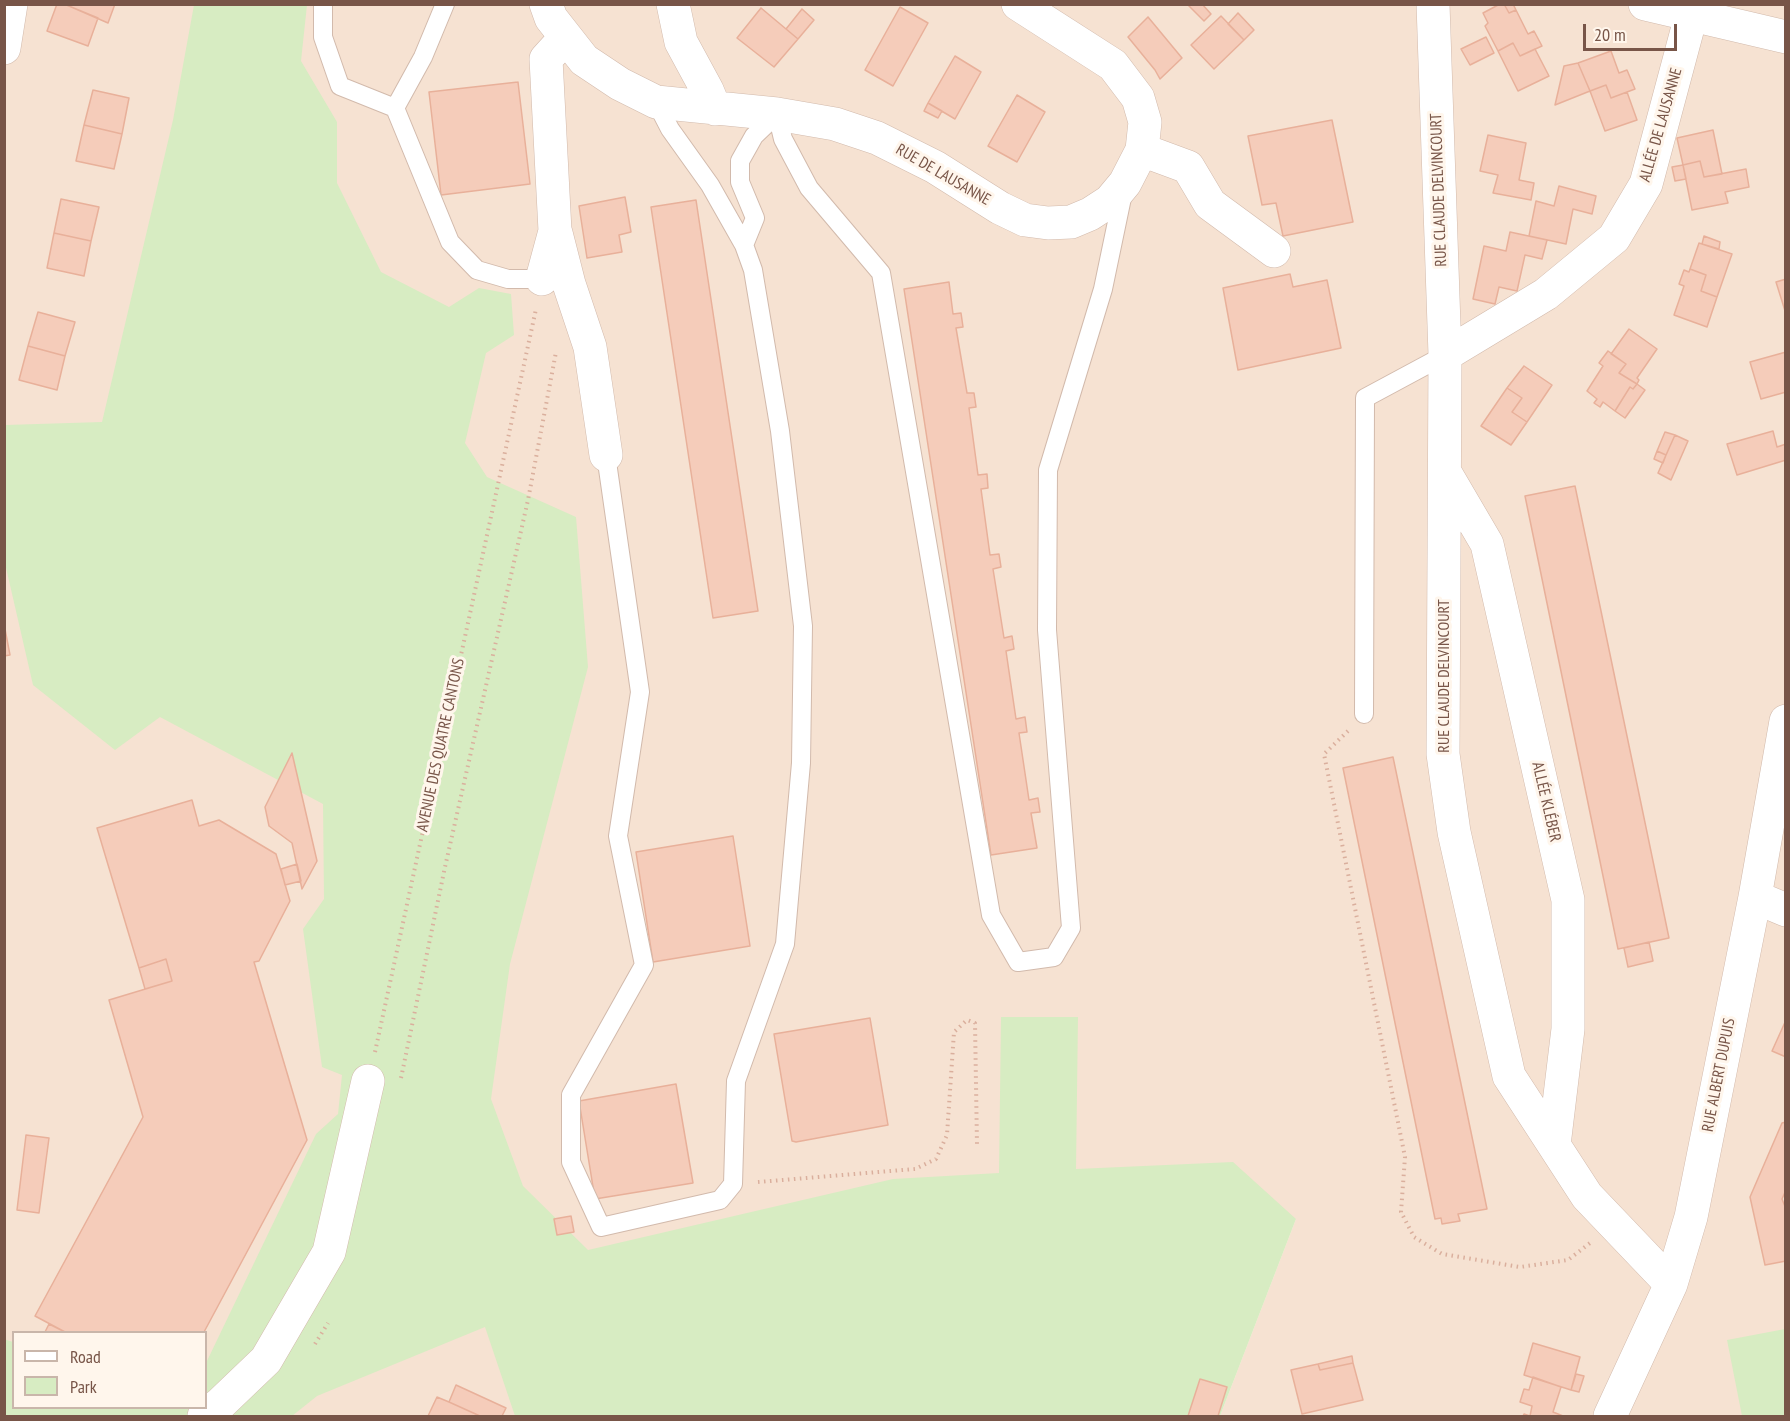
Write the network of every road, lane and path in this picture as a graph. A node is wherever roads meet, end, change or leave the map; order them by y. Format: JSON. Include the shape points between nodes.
{"nodes":[{"id":1,"x":11,"y":4,"type":"edge"},
{"id":2,"x":323,"y":4,"type":"edge"},
{"id":3,"x":445,"y":4,"type":"edge"},
{"id":4,"x":546,"y":4,"type":"edge"},
{"id":5,"x":673,"y":4,"type":"edge"},
{"id":6,"x":1018,"y":4,"type":"edge"},
{"id":7,"x":1433,"y":4,"type":"edge"},
{"id":8,"x":1645,"y":4,"type":"edge"},
{"id":9,"x":1691,"y":16,"type":"junction"},
{"id":10,"x":566,"y":37,"type":"junction"},
{"id":11,"x":1785,"y":37,"type":"edge"},
{"id":12,"x":4,"y":48,"type":"edge"},
{"id":13,"x":656,"y":102,"type":"junction"},
{"id":14,"x":395,"y":108,"type":"junction"},
{"id":15,"x":715,"y":108,"type":"junction"},
{"id":16,"x":777,"y":114,"type":"junction"},
{"id":17,"x":1142,"y":150,"type":"junction"},
{"id":18,"x":1125,"y":183,"type":"junction"},
{"id":19,"x":555,"y":231,"type":"junction"},
{"id":20,"x":744,"y":245,"type":"junction"},
{"id":21,"x":1274,"y":251,"type":"dead end"},
{"id":22,"x":542,"y":279,"type":"junction"},
{"id":23,"x":558,"y":343,"type":"dead end"},
{"id":24,"x":1445,"y":355,"type":"junction"},
{"id":25,"x":606,"y":455,"type":"joint"},
{"id":26,"x":1445,"y":473,"type":"junction"},
{"id":27,"x":1364,"y":714,"type":"joint"},
{"id":28,"x":1785,"y":721,"type":"edge"},
{"id":29,"x":1755,"y":897,"type":"junction"},
{"id":30,"x":1785,"y":910,"type":"edge"},
{"id":31,"x":384,"y":1085,"type":"junction"},
{"id":32,"x":977,"y":1145,"type":"dead end"},
{"id":33,"x":1554,"y":1145,"type":"junction"},
{"id":34,"x":733,"y":1184,"type":"junction"},
{"id":35,"x":1615,"y":1225,"type":"junction"},
{"id":36,"x":1671,"y":1284,"type":"junction"},
{"id":37,"x":332,"y":1315,"type":"dead end"},
{"id":38,"x":315,"y":1345,"type":"dead end"},
{"id":39,"x":204,"y":1416,"type":"edge"},
{"id":40,"x":1610,"y":1416,"type":"edge"}],
"edges":[{"from":1,"to":12,"type":"street"},
{"from":2,"to":14,"type":"lane","via":[[323,37],[340,86]]},
{"from":3,"to":14,"type":"lane","via":[[423,57]]},
{"from":4,"to":10,"type":"street","name":"RUE DE LAUSANNE"},
{"from":5,"to":15,"type":"street","via":[[681,42]]},
{"from":6,"to":17,"type":"street","name":"RUE DE LAUSANNE","via":[[1113,65],[1138,98],[1145,122]]},
{"from":7,"to":24,"type":"street","name":"RUE CLAUDE DELVINCOURT"},
{"from":8,"to":9,"type":"street"},
{"from":9,"to":11,"type":"street"},
{"from":9,"to":24,"type":"street","name":"ALLÉE DE LAUSANNE","via":[[1646,184],[1614,238],[1546,294]]},
{"from":10,"to":13,"type":"street","name":"RUE DE LAUSANNE","via":[[584,60],[600,72]]},
{"from":10,"to":19,"type":"street","via":[[546,59]]},
{"from":13,"to":15,"type":"street","name":"RUE DE LAUSANNE"},
{"from":13,"to":20,"type":"lane","via":[[670,129],[710,184]]},
{"from":14,"to":22,"type":"lane","via":[[450,242],[477,270],[508,279]]},
{"from":15,"to":16,"type":"street","name":"RUE DE LAUSANNE"},
{"from":16,"to":18,"type":"street","name":"RUE DE LAUSANNE","via":[[835,124],[877,138],[1025,220],[1071,222],[1110,201]]},
{"from":16,"to":18,"type":"lane","via":[[783,139],[809,188],[881,273],[991,915],[1017,962],[1054,957],[1071,928],[1047,630],[1048,470],[1102,288]]},
{"from":16,"to":20,"type":"lane","via":[[754,136],[740,161],[740,182],[756,218]]},
{"from":17,"to":18,"type":"street","name":"RUE DE LAUSANNE"},
{"from":17,"to":21,"type":"street","via":[[1188,167],[1210,204]]},
{"from":19,"to":22,"type":"street"},
{"from":19,"to":25,"type":"street","via":[[590,346]]},
{"from":20,"to":34,"type":"lane","via":[[753,270],[780,431],[803,626],[801,763],[785,944],[736,1081]]},
{"from":22,"to":31,"type":"path","name":"AVENUE DES QUATRE CANTONS"},
{"from":23,"to":31,"type":"path","via":[[528,501],[445,867]]},
{"from":24,"to":26,"type":"street","name":"RUE CLAUDE DELVINCOURT"},
{"from":24,"to":27,"type":"lane","via":[[1365,398]]},
{"from":25,"to":34,"type":"lane","via":[[640,692],[618,836],[644,965],[572,1095],[571,1162],[601,1227],[720,1200]]},
{"from":26,"to":33,"type":"street","name":"RUE CLAUDE DELVINCOURT","via":[[1443,754],[1454,832],[1509,1076]]},
{"from":26,"to":33,"type":"street","name":"ALLÉE KLÉBER","via":[[1487,544],[1568,900],[1568,1029]]},
{"from":27,"to":35,"type":"path","via":[[1324,754],[1405,1157],[1401,1212],[1414,1237],[1442,1254],[1520,1267],[1568,1260]]},
{"from":28,"to":29,"type":"street","name":"RUE ALBERT DUPUIS"},
{"from":29,"to":30,"type":"street"},
{"from":29,"to":36,"type":"street","name":"RUE ALBERT DUPUIS","via":[[1690,1217]]},
{"from":31,"to":39,"type":"street","via":[[329,1252],[266,1360]]},
{"from":32,"to":34,"type":"path","via":[[975,1023],[967,1020],[954,1032],[947,1135],[936,1160],[915,1169]]},
{"from":33,"to":35,"type":"street","name":"RUE CLAUDE DELVINCOURT","via":[[1587,1196]]},
{"from":35,"to":36,"type":"street","name":"RUE CLAUDE DELVINCOURT"},
{"from":36,"to":40,"type":"street","name":"RUE ALBERT DUPUIS"},
{"from":37,"to":38,"type":"path"}]}
